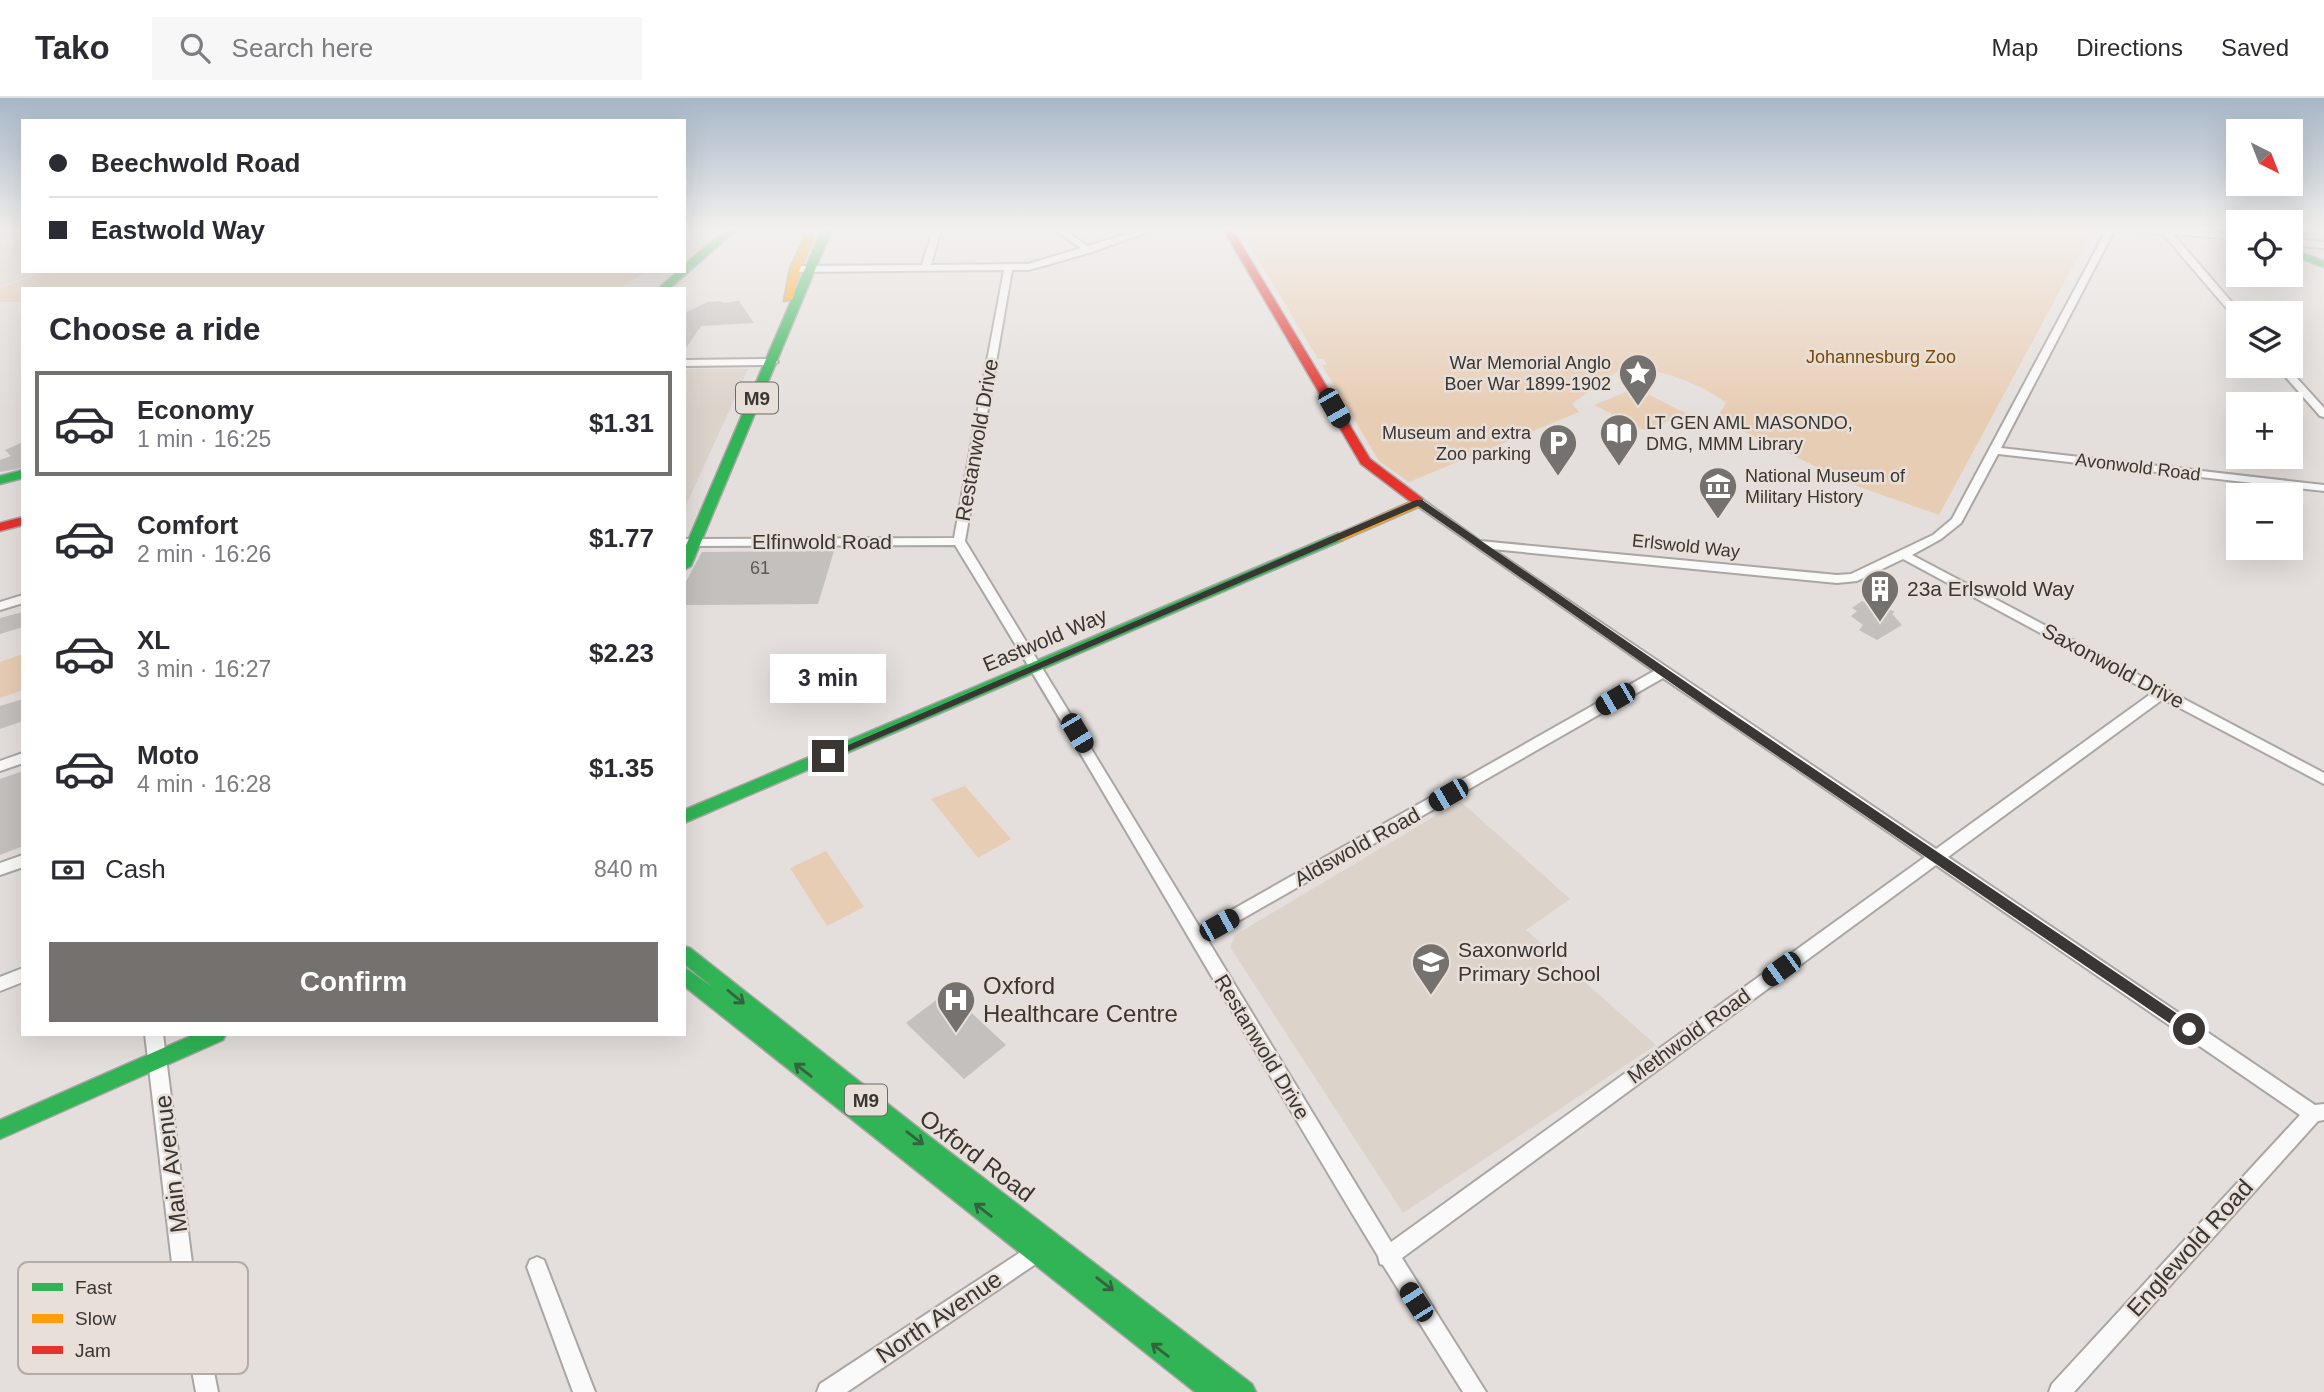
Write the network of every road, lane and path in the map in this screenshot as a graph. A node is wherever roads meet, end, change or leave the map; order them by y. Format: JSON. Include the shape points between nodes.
{"nodes":[{"id":1,"x":796,"y":289,"type":"edge"},
{"id":2,"x":1004,"y":289,"type":"edge"},
{"id":3,"x":1263,"y":289,"type":"edge"},
{"id":4,"x":2079,"y":289,"type":"edge"},
{"id":5,"x":769,"y":362,"type":"junction"},
{"id":6,"x":686,"y":363,"type":"edge"},
{"id":7,"x":2292,"y":378,"type":"edge"},
{"id":8,"x":2324,"y":414,"type":"edge"},
{"id":9,"x":1993,"y":450,"type":"junction"},
{"id":10,"x":21,"y":477,"type":"edge"},
{"id":11,"x":0,"y":482,"type":"edge"},
{"id":12,"x":2324,"y":488,"type":"edge"},
{"id":13,"x":1419,"y":502,"type":"junction"},
{"id":14,"x":21,"y":510,"type":"edge"},
{"id":15,"x":0,"y":515,"type":"edge"},
{"id":16,"x":21,"y":522,"type":"edge"},
{"id":17,"x":0,"y":527,"type":"edge"},
{"id":18,"x":959,"y":541,"type":"junction"},
{"id":19,"x":688,"y":544,"type":"edge"},
{"id":20,"x":1477,"y":544,"type":"junction"},
{"id":21,"x":1902,"y":554,"type":"junction"},
{"id":22,"x":21,"y":600,"type":"edge"},
{"id":23,"x":0,"y":606,"type":"edge"},
{"id":24,"x":1037,"y":665,"type":"junction"},
{"id":25,"x":1663,"y":672,"type":"junction"},
{"id":26,"x":2162,"y":693,"type":"junction"},
{"id":27,"x":21,"y":759,"type":"edge"},
{"id":28,"x":0,"y":766,"type":"edge"},
{"id":29,"x":2324,"y":779,"type":"edge"},
{"id":30,"x":686,"y":817,"type":"edge"},
{"id":31,"x":1934,"y":857,"type":"junction"},
{"id":32,"x":21,"y":862,"type":"edge"},
{"id":33,"x":0,"y":869,"type":"edge"},
{"id":34,"x":1196,"y":938,"type":"junction"},
{"id":35,"x":686,"y":955,"type":"edge"},
{"id":36,"x":21,"y":976,"type":"edge"},
{"id":37,"x":686,"y":977,"type":"edge"},
{"id":38,"x":0,"y":984,"type":"edge"},
{"id":39,"x":154,"y":1036,"type":"edge"},
{"id":40,"x":212,"y":1036,"type":"edge"},
{"id":41,"x":159,"y":1060,"type":"junction"},
{"id":42,"x":2319,"y":1113,"type":"edge"},
{"id":43,"x":0,"y":1130,"type":"edge"},
{"id":44,"x":1044,"y":1247,"type":"junction"},
{"id":45,"x":1387,"y":1257,"type":"junction"},
{"id":46,"x":182,"y":1262,"type":"edge"},
{"id":47,"x":537,"y":1267,"type":"dead end"},
{"id":48,"x":204,"y":1374,"type":"edge"},
{"id":49,"x":207,"y":1392,"type":"edge"},
{"id":50,"x":584,"y":1392,"type":"edge"},
{"id":51,"x":828,"y":1392,"type":"edge"},
{"id":52,"x":1214,"y":1392,"type":"edge"},
{"id":53,"x":1244,"y":1392,"type":"edge"},
{"id":54,"x":1475,"y":1392,"type":"edge"},
{"id":55,"x":2060,"y":1392,"type":"edge"}],
"edges":[{"from":1,"to":5,"type":"main road","number":"M9"},
{"from":2,"to":18,"type":"street","name":"Restanwold Drive"},
{"from":3,"to":13,"type":"main road","via":[[1365,461]]},
{"from":4,"to":9,"type":"street","name":"Erlswold Way"},
{"from":5,"to":6,"type":"street"},
{"from":5,"to":19,"type":"main road","number":"M9"},
{"from":7,"to":8,"type":"street"},
{"from":9,"to":12,"type":"street","name":"Avonwold Road"},
{"from":9,"to":21,"type":"street","name":"Erlswold Way","via":[[1954,525]]},
{"from":10,"to":11,"type":"main road"},
{"from":13,"to":20,"type":"street"},
{"from":13,"to":24,"type":"main road","name":"Eastwold Way"},
{"from":14,"to":15,"type":"main road"},
{"from":16,"to":17,"type":"main road"},
{"from":18,"to":19,"type":"street","name":"Elfinwold Road"},
{"from":18,"to":24,"type":"street","name":"Restanwold Drive"},
{"from":20,"to":21,"type":"street","name":"Erlswold Way","via":[[1837,579],[1859,576]]},
{"from":20,"to":25,"type":"street"},
{"from":21,"to":26,"type":"street","name":"Saxonwold Drive"},
{"from":22,"to":23,"type":"street"},
{"from":24,"to":30,"type":"main road","name":"Eastwold Way"},
{"from":24,"to":34,"type":"street","name":"Restanwold Drive"},
{"from":25,"to":31,"type":"street"},
{"from":25,"to":34,"type":"street","name":"Aldswold Road"},
{"from":26,"to":29,"type":"street","name":"Saxonwold Drive"},
{"from":26,"to":31,"type":"street","name":"Methwold Road"},
{"from":27,"to":28,"type":"street"},
{"from":31,"to":42,"type":"street"},
{"from":31,"to":45,"type":"street","name":"Methwold Road"},
{"from":32,"to":33,"type":"street"},
{"from":34,"to":45,"type":"street","name":"Restanwold Drive"},
{"from":35,"to":44,"type":"main road","name":"Oxford Road","number":"M9","one_way":true},
{"from":36,"to":38,"type":"street"},
{"from":44,"to":37,"type":"main road","name":"Oxford Road","number":"M9","one_way":true},
{"from":39,"to":41,"type":"street","name":"Main Avenue"},
{"from":40,"to":41,"type":"main road"},
{"from":41,"to":43,"type":"main road"},
{"from":41,"to":46,"type":"street","name":"Main Avenue"},
{"from":42,"to":55,"type":"street","name":"Englewold Road"},
{"from":44,"to":51,"type":"street","name":"North Avenue"},
{"from":52,"to":44,"type":"main road","name":"Oxford Road","number":"M9","one_way":true},
{"from":44,"to":53,"type":"main road","name":"Oxford Road","number":"M9","one_way":true},
{"from":45,"to":54,"type":"street","name":"Restanwold Drive"},
{"from":47,"to":50,"type":"street"},
{"from":48,"to":49,"type":"street","name":"Main Avenue"}]}
